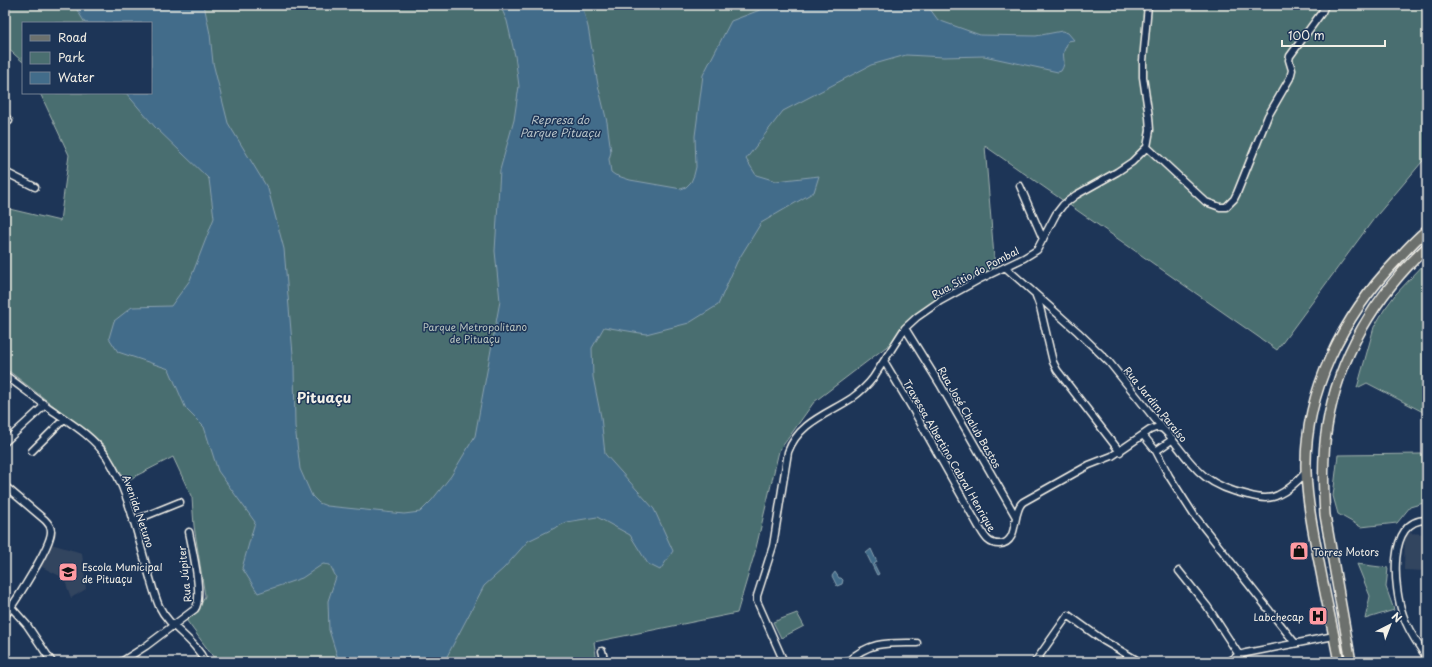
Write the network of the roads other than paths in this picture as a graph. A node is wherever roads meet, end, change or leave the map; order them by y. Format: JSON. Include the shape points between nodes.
{"nodes":[{"id":1,"x":1148,"y":5,"type":"edge"},
{"id":2,"x":1326,"y":5,"type":"edge"},
{"id":3,"x":1147,"y":146,"type":"junction"},
{"id":4,"x":5,"y":172,"type":"edge"},
{"id":5,"x":1020,"y":186,"type":"dead end"},
{"id":6,"x":35,"y":188,"type":"dead end"},
{"id":7,"x":1427,"y":230,"type":"edge"},
{"id":8,"x":1043,"y":239,"type":"junction"},
{"id":9,"x":1427,"y":247,"type":"edge"},
{"id":10,"x":1005,"y":267,"type":"junction"},
{"id":11,"x":1035,"y":294,"type":"junction"},
{"id":12,"x":905,"y":328,"type":"junction"},
{"id":13,"x":884,"y":360,"type":"junction"},
{"id":14,"x":5,"y":375,"type":"edge"},
{"id":15,"x":45,"y":405,"type":"junction"},
{"id":16,"x":64,"y":419,"type":"junction"},
{"id":17,"x":1163,"y":429,"type":"junction"},
{"id":18,"x":1143,"y":435,"type":"junction"},
{"id":19,"x":1173,"y":439,"type":"junction"},
{"id":20,"x":5,"y":442,"type":"edge"},
{"id":21,"x":32,"y":451,"type":"dead end"},
{"id":22,"x":1156,"y":451,"type":"junction"},
{"id":23,"x":1120,"y":452,"type":"junction"},
{"id":24,"x":1306,"y":472,"type":"junction"},
{"id":25,"x":5,"y":486,"type":"edge"},
{"id":26,"x":180,"y":502,"type":"dead end"},
{"id":27,"x":1016,"y":517,"type":"junction"},
{"id":28,"x":1427,"y":520,"type":"edge"},
{"id":29,"x":133,"y":521,"type":"junction"},
{"id":30,"x":189,"y":532,"type":"dead end"},
{"id":31,"x":1178,"y":571,"type":"dead end"},
{"id":32,"x":11,"y":608,"type":"junction"},
{"id":33,"x":5,"y":616,"type":"edge"},
{"id":34,"x":172,"y":625,"type":"junction"},
{"id":35,"x":1334,"y":636,"type":"junction"},
{"id":36,"x":917,"y":643,"type":"dead end"},
{"id":37,"x":1295,"y":643,"type":"junction"},
{"id":38,"x":602,"y":651,"type":"dead end"},
{"id":39,"x":1239,"y":655,"type":"junction"},
{"id":40,"x":1427,"y":658,"type":"edge"},
{"id":41,"x":52,"y":662,"type":"edge"},
{"id":42,"x":121,"y":662,"type":"edge"},
{"id":43,"x":205,"y":662,"type":"edge"},
{"id":44,"x":605,"y":662,"type":"edge"},
{"id":45,"x":784,"y":662,"type":"edge"},
{"id":46,"x":847,"y":662,"type":"edge"},
{"id":47,"x":1035,"y":662,"type":"edge"},
{"id":48,"x":1140,"y":662,"type":"edge"},
{"id":49,"x":1228,"y":662,"type":"edge"},
{"id":50,"x":1339,"y":662,"type":"edge"},
{"id":51,"x":1352,"y":662,"type":"edge"}],
"edges":[{"from":1,"to":3,"type":"street","via":[[1143,61],[1150,130]]},
{"from":2,"to":3,"type":"street","via":[[1290,56],[1290,78],[1268,116],[1237,193],[1230,204],[1220,207],[1206,202]]},
{"from":3,"to":8,"type":"street","name":"Rua Sítio do Pombal","via":[[1132,162],[1063,205]]},
{"from":4,"to":6,"type":"street"},
{"from":5,"to":8,"type":"street"},
{"from":7,"to":24,"type":"main road","via":[[1374,285],[1356,310],[1334,350],[1323,375],[1312,415]]},
{"from":8,"to":10,"type":"street","name":"Rua Sítio do Pombal","via":[[1037,250]]},
{"from":9,"to":51,"type":"main road","via":[[1398,276],[1361,330],[1338,382],[1327,426],[1324,464],[1325,515]]},
{"from":10,"to":11,"type":"street","name":"Rua Jardim Paraíso"},
{"from":10,"to":12,"type":"street","name":"Rua Sítio do Pombal","via":[[940,301]]},
{"from":11,"to":17,"type":"street","name":"Rua Jardim Paraíso","via":[[1109,362]]},
{"from":11,"to":23,"type":"street","via":[[1055,366]]},
{"from":12,"to":13,"type":"street","name":"Rua Sítio do Pombal"},
{"from":12,"to":27,"type":"street","name":"Rua José Chalub Bastos"},
{"from":13,"to":27,"type":"street","name":"Travessa Albertino Cabral Henrique","via":[[988,541],[1004,543],[1012,534]]},
{"from":13,"to":45,"type":"street","name":"Rua Sítio do Pombal","via":[[861,391],[803,428],[788,452],[774,546],[757,596]]},
{"from":14,"to":15,"type":"street","name":"Avenida Netuno"},
{"from":15,"to":16,"type":"street","name":"Avenida Netuno"},
{"from":15,"to":20,"type":"street"},
{"from":16,"to":21,"type":"street"},
{"from":16,"to":29,"type":"street","name":"Avenida Netuno","via":[[93,440],[106,456],[119,480]]},
{"from":17,"to":18,"type":"street","via":[[1154,428]]},
{"from":17,"to":19,"type":"street","name":"Rua Jardim Paraíso"},
{"from":18,"to":22,"type":"street"},
{"from":18,"to":23,"type":"street"},
{"from":19,"to":22,"type":"street"},
{"from":19,"to":24,"type":"street","name":"Rua Jardim Paraíso","via":[[1201,474],[1224,488],[1244,494],[1274,497],[1294,485]]},
{"from":22,"to":37,"type":"street","via":[[1194,515]]},
{"from":23,"to":27,"type":"street","via":[[1082,469],[1023,502],[1019,505]]},
{"from":24,"to":35,"type":"main road","via":[[1308,501]]},
{"from":25,"to":32,"type":"street","via":[[49,524],[51,533],[41,558]]},
{"from":26,"to":29,"type":"street"},
{"from":28,"to":40,"type":"street","via":[[1418,520],[1402,533],[1395,580],[1399,604],[1407,626]]},
{"from":29,"to":34,"type":"street","name":"Avenida Netuno","via":[[156,599]]},
{"from":30,"to":34,"type":"street","name":"Rua Júpiter","via":[[199,602],[195,609]]},
{"from":31,"to":39,"type":"street","via":[[1207,606]]},
{"from":32,"to":33,"type":"street"},
{"from":32,"to":41,"type":"street","via":[[27,625]]},
{"from":34,"to":42,"type":"street"},
{"from":34,"to":43,"type":"street","name":"Avenida Netuno","via":[[186,636]]},
{"from":35,"to":37,"type":"street"},
{"from":35,"to":50,"type":"main road"},
{"from":36,"to":46,"type":"street","via":[[879,644],[856,654]]},
{"from":37,"to":39,"type":"street"},
{"from":38,"to":44,"type":"street"},
{"from":39,"to":49,"type":"street"},
{"from":47,"to":48,"type":"street","via":[[1068,615],[1104,641]]}]}
